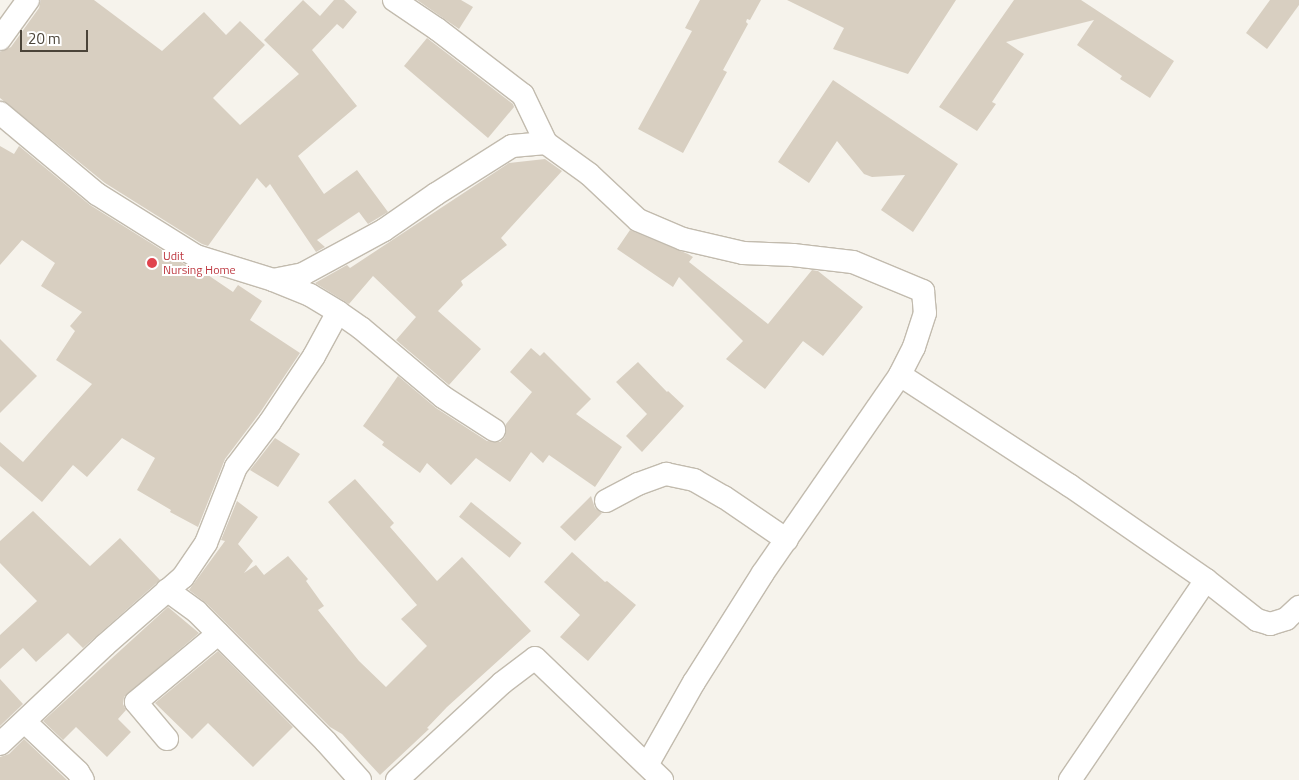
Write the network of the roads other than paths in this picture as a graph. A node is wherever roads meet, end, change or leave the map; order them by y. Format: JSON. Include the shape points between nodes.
{"nodes":[{"id":1,"x":28,"y":0,"type":"edge"},
{"id":2,"x":394,"y":0,"type":"edge"},
{"id":3,"x":0,"y":39,"type":"edge"},
{"id":4,"x":0,"y":113,"type":"edge"},
{"id":5,"x":546,"y":143,"type":"junction"},
{"id":6,"x":273,"y":280,"type":"junction"},
{"id":7,"x":338,"y":312,"type":"junction"},
{"id":8,"x":900,"y":375,"type":"junction"},
{"id":9,"x":494,"y":430,"type":"dead end"},
{"id":10,"x":606,"y":501,"type":"dead end"},
{"id":11,"x":787,"y":540,"type":"junction"},
{"id":12,"x":1206,"y":580,"type":"junction"},
{"id":13,"x":168,"y":590,"type":"junction"},
{"id":14,"x":1299,"y":607,"type":"edge"},
{"id":15,"x":218,"y":634,"type":"junction"},
{"id":16,"x":25,"y":722,"type":"junction"},
{"id":17,"x":167,"y":739,"type":"dead end"},
{"id":18,"x":0,"y":744,"type":"edge"},
{"id":19,"x":655,"y":773,"type":"edge"},
{"id":20,"x":83,"y":780,"type":"edge"},
{"id":21,"x":360,"y":780,"type":"edge"},
{"id":22,"x":397,"y":780,"type":"edge"},
{"id":23,"x":1070,"y":780,"type":"edge"}],
"edges":[{"from":1,"to":3,"type":"street"},
{"from":2,"to":5,"type":"street","via":[[522,95]]},
{"from":4,"to":6,"type":"street","via":[[97,194],[196,256]]},
{"from":5,"to":6,"type":"street","via":[[512,146],[384,230],[303,274]]},
{"from":5,"to":8,"type":"street","via":[[589,174],[638,220],[683,239],[743,253],[853,262],[923,291],[925,313],[914,347]]},
{"from":6,"to":7,"type":"street","via":[[310,295]]},
{"from":7,"to":9,"type":"street","via":[[443,397]]},
{"from":7,"to":13,"type":"street","via":[[294,385],[236,467],[206,543],[183,577]]},
{"from":8,"to":11,"type":"street"},
{"from":8,"to":12,"type":"street","via":[[1069,485]]},
{"from":10,"to":11,"type":"street","via":[[666,474],[694,480]]},
{"from":11,"to":19,"type":"street","via":[[694,682]]},
{"from":12,"to":14,"type":"street","via":[[1256,620],[1270,624],[1286,619]]},
{"from":12,"to":23,"type":"street"},
{"from":13,"to":15,"type":"street"},
{"from":13,"to":16,"type":"street"},
{"from":15,"to":17,"type":"street","via":[[136,702]]},
{"from":15,"to":21,"type":"street"},
{"from":16,"to":18,"type":"street"},
{"from":16,"to":20,"type":"street"},
{"from":19,"to":22,"type":"street","via":[[535,658],[502,683]]}]}
